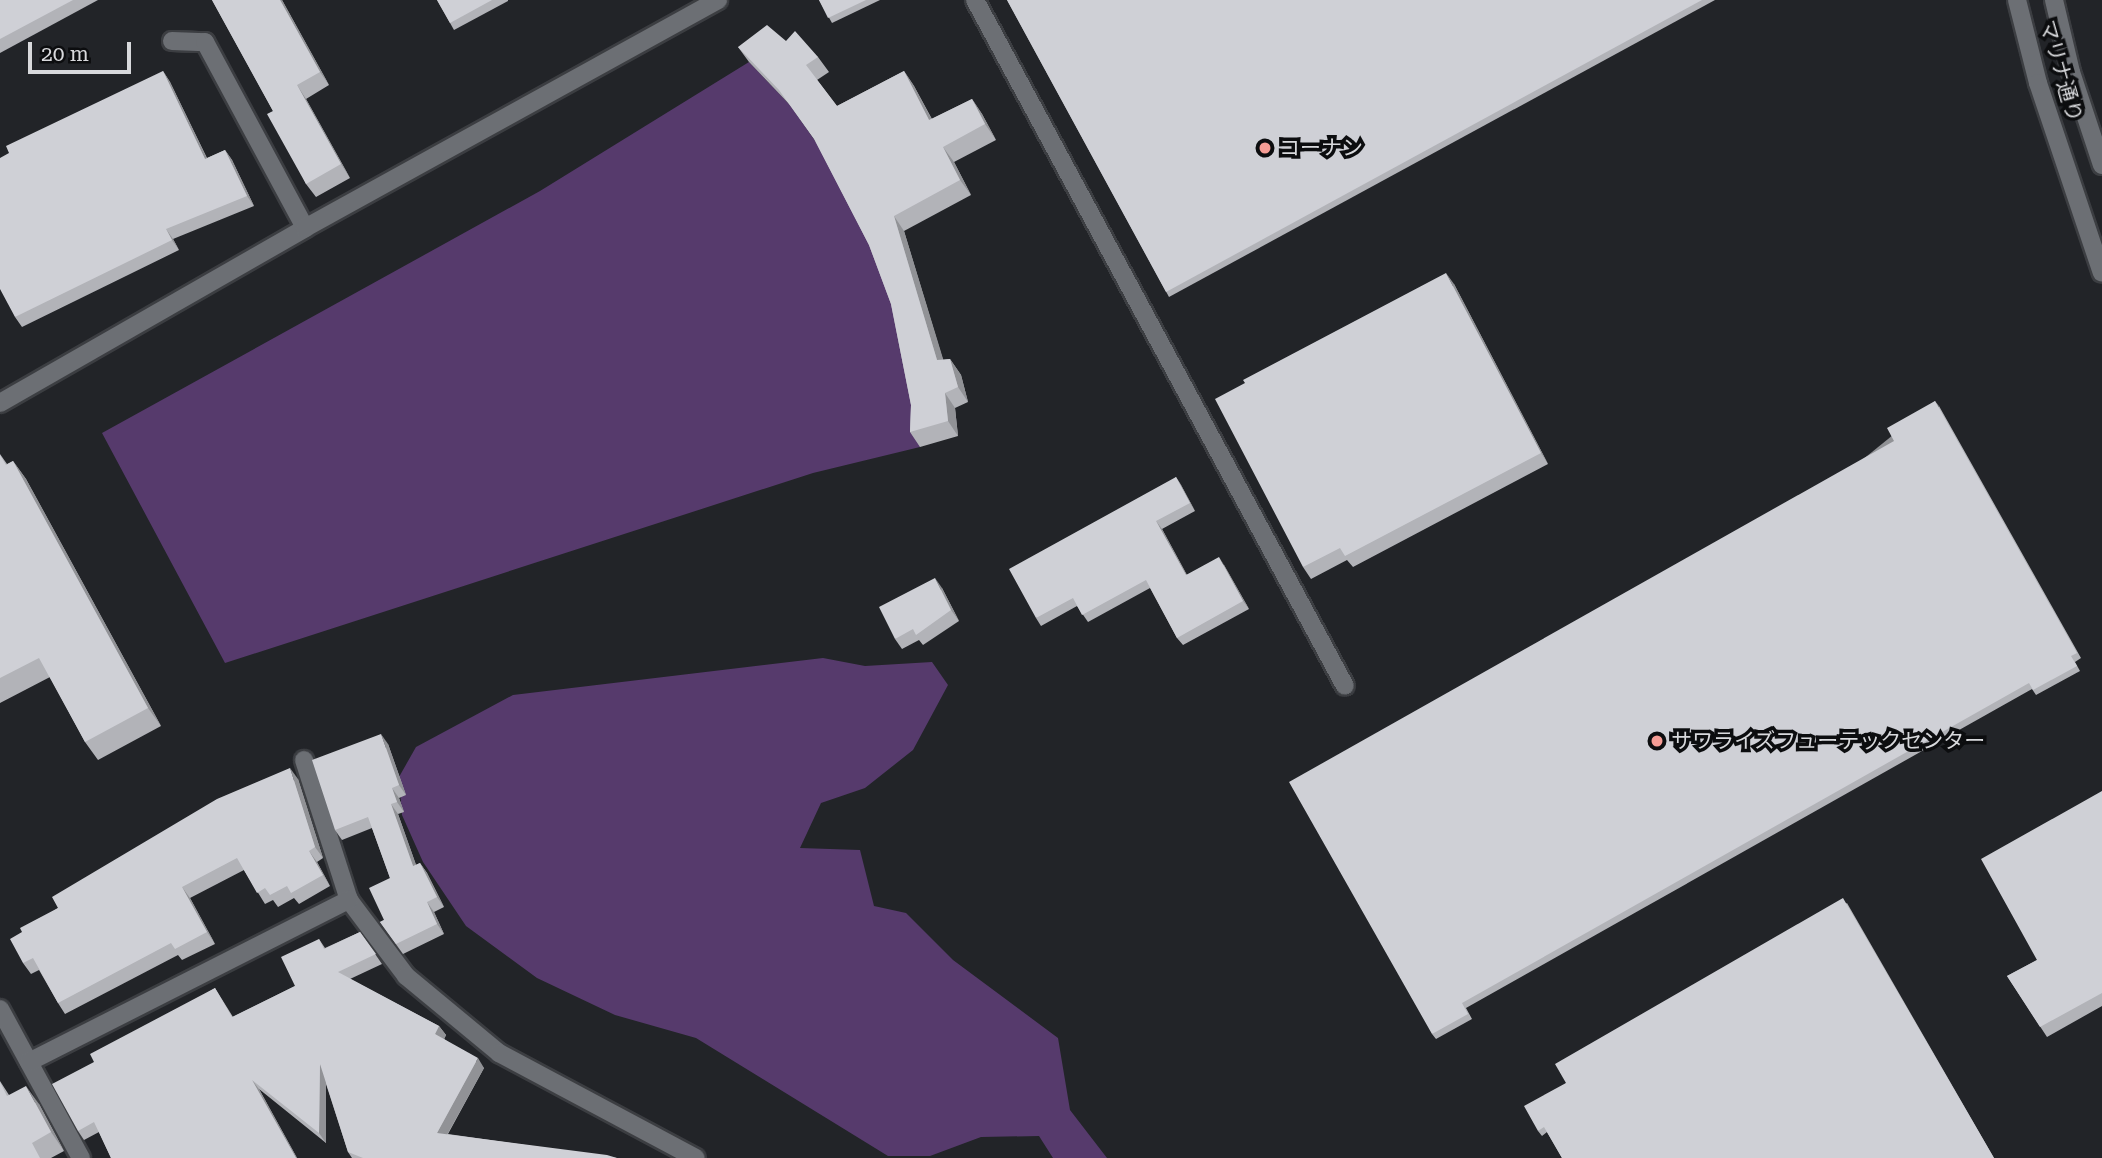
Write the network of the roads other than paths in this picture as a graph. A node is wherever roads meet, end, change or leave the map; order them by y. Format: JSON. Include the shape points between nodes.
{"nodes":[{"id":1,"x":718,"y":0,"type":"edge"},
{"id":2,"x":975,"y":0,"type":"edge"},
{"id":3,"x":2017,"y":0,"type":"edge"},
{"id":4,"x":2054,"y":0,"type":"edge"},
{"id":5,"x":172,"y":41,"type":"dead end"},
{"id":6,"x":2102,"y":165,"type":"edge"},
{"id":7,"x":305,"y":228,"type":"junction"},
{"id":8,"x":2102,"y":273,"type":"edge"},
{"id":9,"x":0,"y":403,"type":"edge"},
{"id":10,"x":1345,"y":686,"type":"dead end"},
{"id":11,"x":304,"y":761,"type":"dead end"},
{"id":12,"x":349,"y":900,"type":"junction"},
{"id":13,"x":0,"y":1009,"type":"edge"},
{"id":14,"x":29,"y":1062,"type":"junction"},
{"id":15,"x":82,"y":1158,"type":"edge"},
{"id":16,"x":696,"y":1158,"type":"edge"}],
"edges":[{"from":1,"to":7,"type":"street"},
{"from":2,"to":10,"type":"street"},
{"from":3,"to":8,"type":"street","name":"マリナ通り","via":[[2038,83]]},
{"from":4,"to":6,"type":"street","name":"マリナ通り","via":[[2071,72]]},
{"from":5,"to":7,"type":"street","via":[[205,42]]},
{"from":7,"to":9,"type":"street"},
{"from":11,"to":12,"type":"street"},
{"from":12,"to":14,"type":"street"},
{"from":12,"to":16,"type":"street","via":[[406,976],[499,1053]]},
{"from":13,"to":14,"type":"street"},
{"from":14,"to":15,"type":"street"}]}
